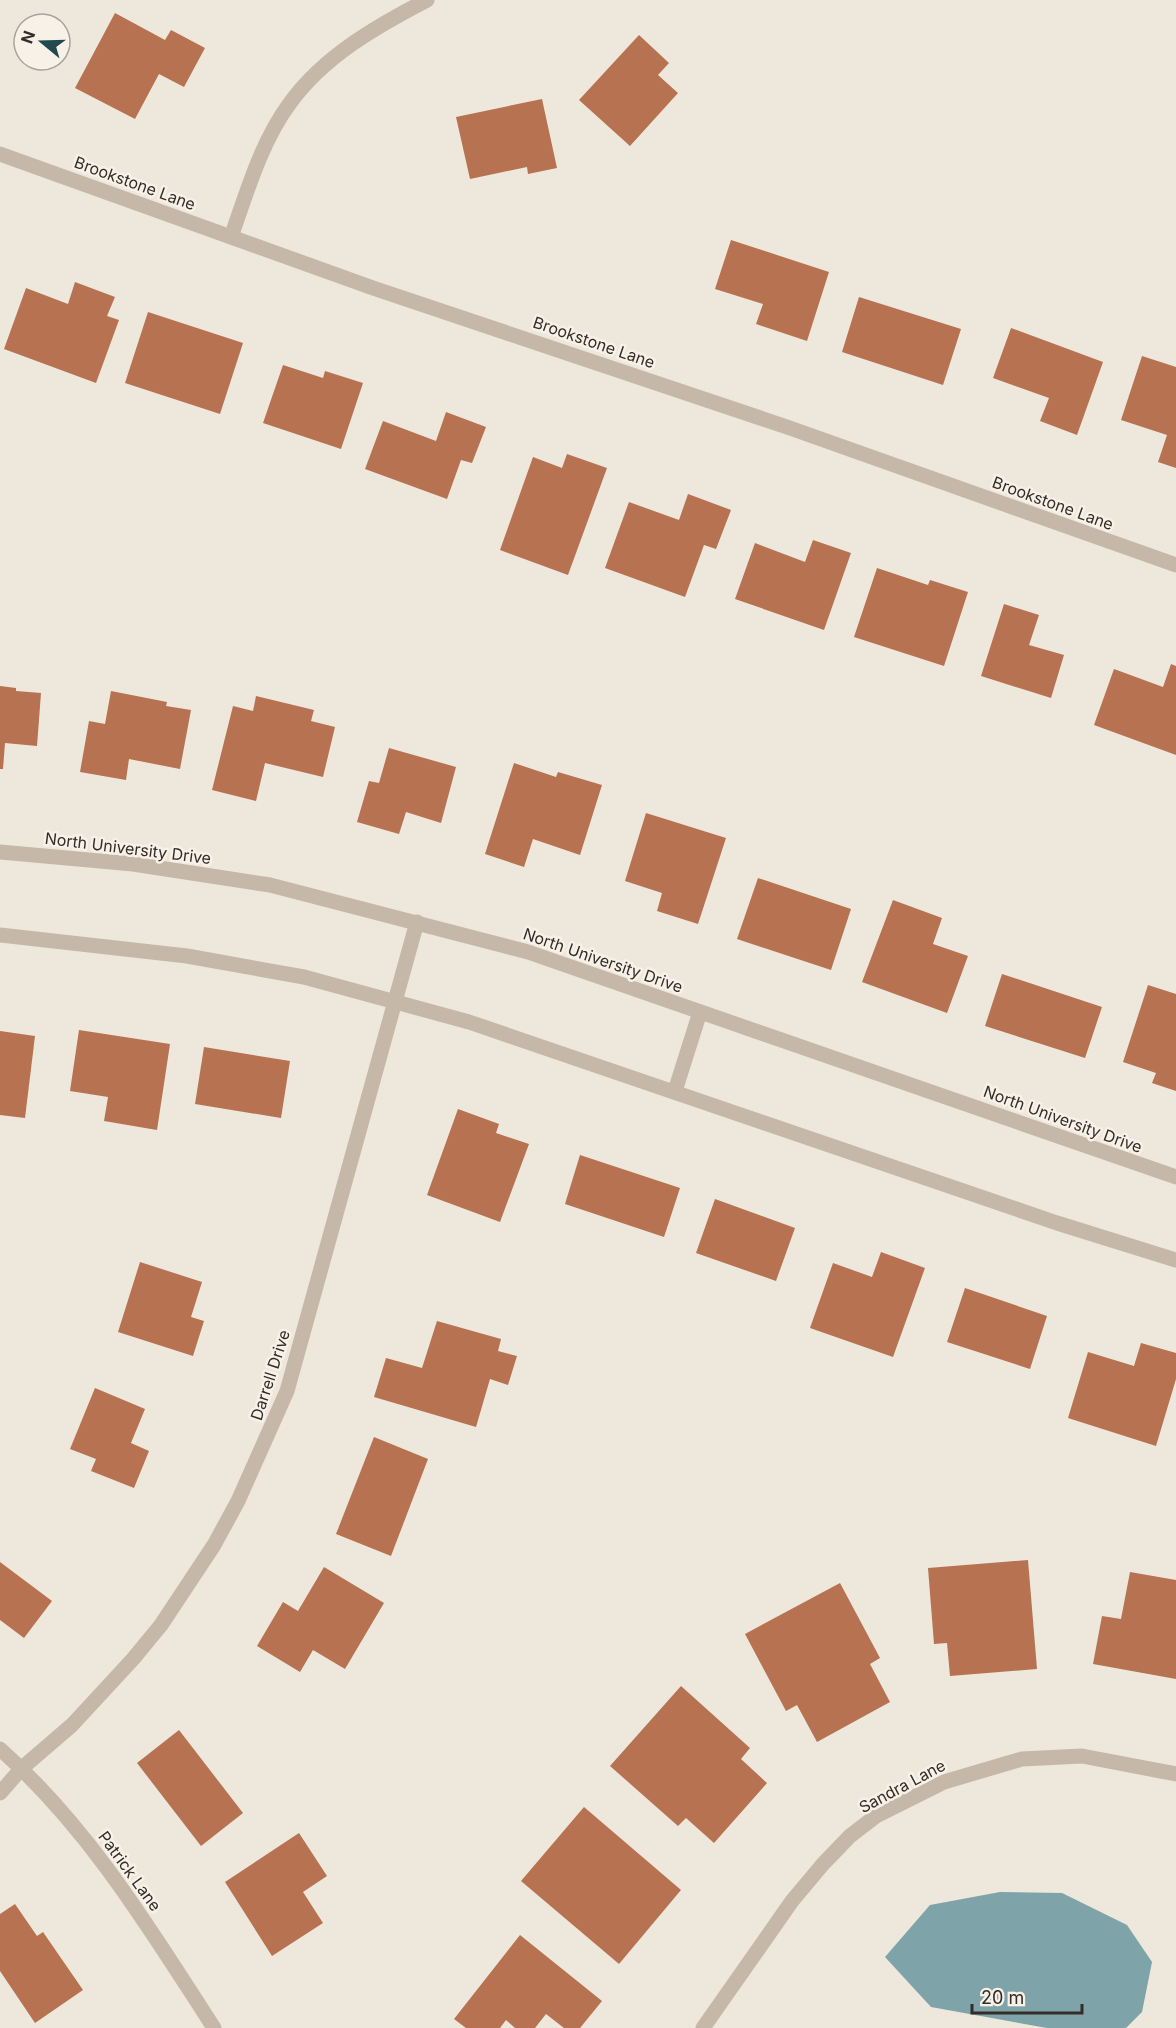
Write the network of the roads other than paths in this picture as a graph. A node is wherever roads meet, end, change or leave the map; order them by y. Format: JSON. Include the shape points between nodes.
{"nodes":[{"id":1,"x":428,"y":0,"type":"edge"},
{"id":2,"x":0,"y":154,"type":"edge"},
{"id":3,"x":231,"y":237,"type":"junction"},
{"id":4,"x":1176,"y":565,"type":"edge"},
{"id":5,"x":0,"y":852,"type":"edge"},
{"id":6,"x":417,"y":922,"type":"junction"},
{"id":7,"x":0,"y":935,"type":"edge"},
{"id":8,"x":394,"y":1002,"type":"junction"},
{"id":9,"x":700,"y":1012,"type":"junction"},
{"id":10,"x":675,"y":1091,"type":"junction"},
{"id":11,"x":1176,"y":1177,"type":"edge"},
{"id":12,"x":1176,"y":1260,"type":"edge"},
{"id":13,"x":0,"y":1749,"type":"edge"},
{"id":14,"x":22,"y":1768,"type":"junction"},
{"id":15,"x":1176,"y":1774,"type":"edge"},
{"id":16,"x":0,"y":1793,"type":"edge"},
{"id":17,"x":214,"y":2028,"type":"edge"},
{"id":18,"x":703,"y":2028,"type":"edge"}],
"edges":[{"from":1,"to":3,"type":"street","via":[[372,29],[323,68],[290,102],[271,134]]},
{"from":2,"to":3,"type":"street","name":"Brookstone Lane"},
{"from":3,"to":4,"type":"street","name":"Brookstone Lane"},
{"from":5,"to":6,"type":"street","name":"North University Drive","via":[[133,864],[270,885]]},
{"from":6,"to":8,"type":"street","name":"Darrell Drive"},
{"from":6,"to":9,"type":"street","name":"North University Drive","via":[[528,952]]},
{"from":7,"to":8,"type":"street","via":[[187,956],[304,977]]},
{"from":8,"to":10,"type":"street","via":[[469,1022]]},
{"from":8,"to":14,"type":"street","name":"Darrell Drive","via":[[287,1391],[238,1501],[214,1545],[133,1659],[72,1725]]},
{"from":9,"to":10,"type":"street"},
{"from":9,"to":11,"type":"street","name":"North University Drive"},
{"from":10,"to":12,"type":"street"},
{"from":13,"to":14,"type":"street","name":"Patrick Lane"},
{"from":14,"to":16,"type":"street","name":"Darrell Drive"},
{"from":14,"to":17,"type":"street","name":"Patrick Lane","via":[[93,1847]]},
{"from":15,"to":18,"type":"street","name":"Sandra Lane","via":[[1082,1756],[1022,1759],[944,1782],[876,1816],[850,1836],[815,1873]]}]}
